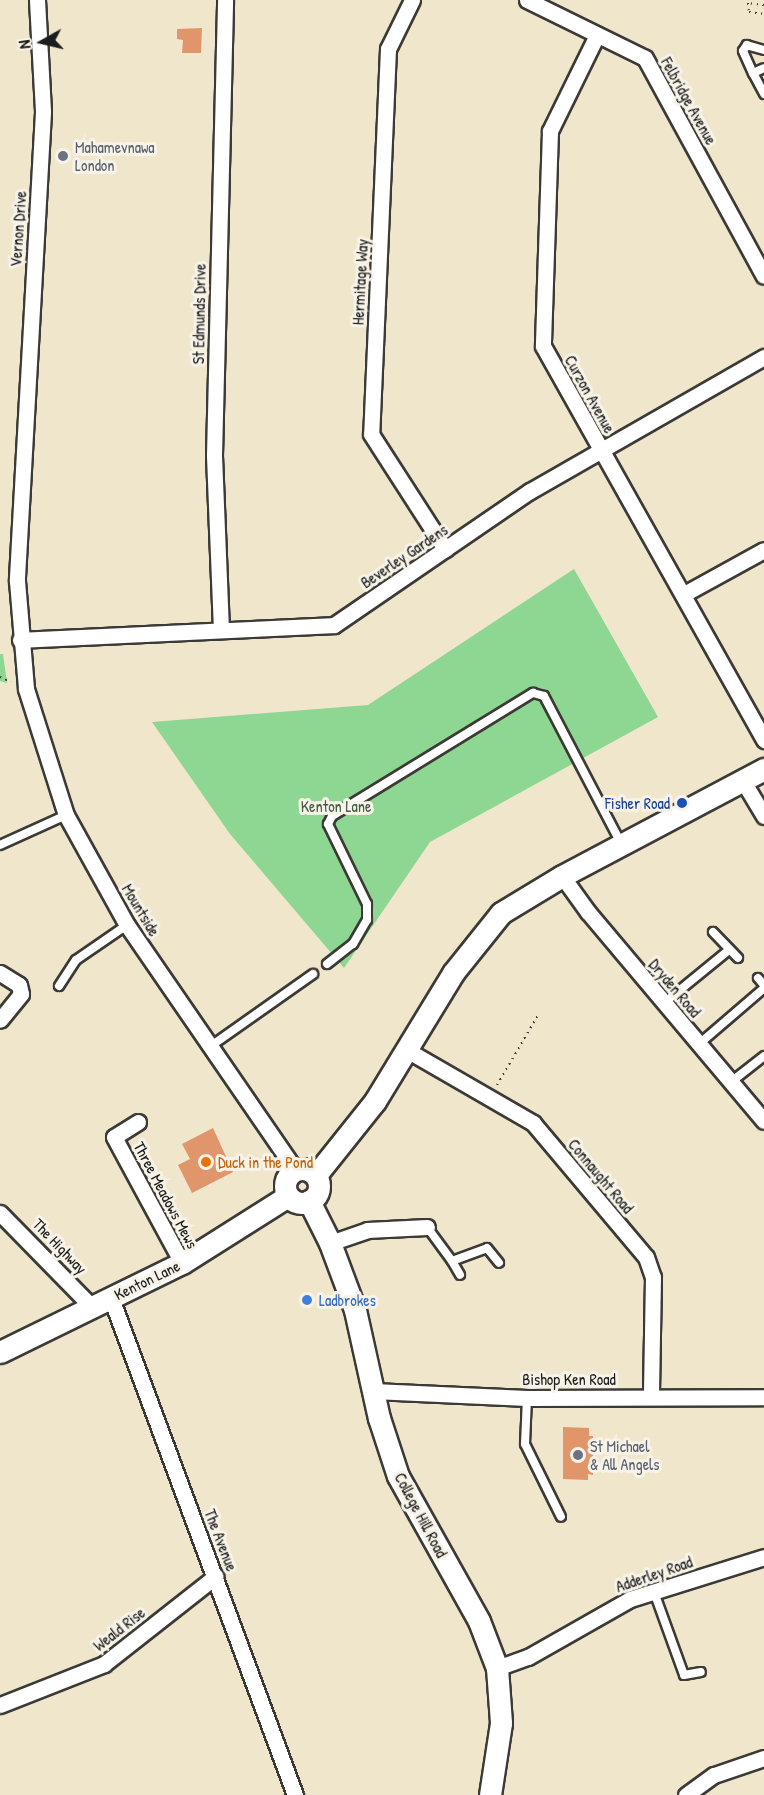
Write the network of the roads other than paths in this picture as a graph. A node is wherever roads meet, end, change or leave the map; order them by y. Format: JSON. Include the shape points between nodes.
{"nodes":[{"id":1,"x":37,"y":0,"type":"edge"},
{"id":2,"x":225,"y":0,"type":"edge"},
{"id":3,"x":412,"y":0,"type":"edge"},
{"id":4,"x":527,"y":0,"type":"edge"},
{"id":5,"x":597,"y":35,"type":"junction"},
{"id":6,"x":764,"y":50,"type":"edge"},
{"id":7,"x":764,"y":68,"type":"edge"},
{"id":8,"x":753,"y":73,"type":"junction"},
{"id":9,"x":764,"y":94,"type":"edge"},
{"id":10,"x":764,"y":276,"type":"edge"},
{"id":11,"x":764,"y":357,"type":"edge"},
{"id":12,"x":599,"y":449,"type":"junction"},
{"id":13,"x":445,"y":549,"type":"junction"},
{"id":14,"x":764,"y":550,"type":"edge"},
{"id":15,"x":684,"y":594,"type":"junction"},
{"id":16,"x":220,"y":630,"type":"junction"},
{"id":17,"x":20,"y":640,"type":"junction"},
{"id":18,"x":764,"y":740,"type":"edge"},
{"id":19,"x":764,"y":769,"type":"edge"},
{"id":20,"x":743,"y":781,"type":"junction"},
{"id":21,"x":66,"y":815,"type":"junction"},
{"id":22,"x":764,"y":816,"type":"edge"},
{"id":23,"x":621,"y":844,"type":"junction"},
{"id":24,"x":0,"y":845,"type":"edge"},
{"id":25,"x":562,"y":876,"type":"junction"},
{"id":26,"x":127,"y":925,"type":"junction"},
{"id":27,"x":713,"y":932,"type":"dead end"},
{"id":28,"x":729,"y":950,"type":"junction"},
{"id":29,"x":738,"y":958,"type":"dead end"},
{"id":30,"x":327,"y":964,"type":"dead end"},
{"id":31,"x":0,"y":973,"type":"edge"},
{"id":32,"x":313,"y":974,"type":"dead end"},
{"id":33,"x":758,"y":978,"type":"dead end"},
{"id":34,"x":59,"y":986,"type":"dead end"},
{"id":35,"x":764,"y":987,"type":"edge"},
{"id":36,"x":664,"y":1003,"type":"junction"},
{"id":37,"x":0,"y":1020,"type":"edge"},
{"id":38,"x":699,"y":1044,"type":"junction"},
{"id":39,"x":211,"y":1047,"type":"junction"},
{"id":40,"x":405,"y":1049,"type":"junction"},
{"id":41,"x":764,"y":1056,"type":"edge"},
{"id":42,"x":731,"y":1082,"type":"junction"},
{"id":43,"x":764,"y":1121,"type":"edge"},
{"id":44,"x":138,"y":1122,"type":"dead end"},
{"id":45,"x":295,"y":1169,"type":"junction"},
{"id":46,"x":316,"y":1175,"type":"junction"},
{"id":47,"x":288,"y":1196,"type":"junction"},
{"id":48,"x":309,"y":1202,"type":"junction"},
{"id":49,"x":0,"y":1213,"type":"edge"},
{"id":50,"x":428,"y":1227,"type":"joint"},
{"id":51,"x":330,"y":1243,"type":"junction"},
{"id":52,"x":452,"y":1261,"type":"junction"},
{"id":53,"x":182,"y":1263,"type":"junction"},
{"id":54,"x":499,"y":1263,"type":"dead end"},
{"id":55,"x":460,"y":1275,"type":"dead end"},
{"id":56,"x":102,"y":1302,"type":"junction"},
{"id":57,"x":0,"y":1352,"type":"edge"},
{"id":58,"x":373,"y":1391,"type":"junction"},
{"id":59,"x":651,"y":1397,"type":"junction"},
{"id":60,"x":764,"y":1397,"type":"edge"},
{"id":61,"x":527,"y":1398,"type":"junction"},
{"id":62,"x":561,"y":1517,"type":"dead end"},
{"id":63,"x":764,"y":1557,"type":"edge"},
{"id":64,"x":216,"y":1576,"type":"junction"},
{"id":65,"x":654,"y":1592,"type":"junction"},
{"id":66,"x":497,"y":1668,"type":"junction"},
{"id":67,"x":701,"y":1672,"type":"dead end"},
{"id":68,"x":0,"y":1705,"type":"edge"},
{"id":69,"x":764,"y":1758,"type":"edge"},
{"id":70,"x":295,"y":1795,"type":"edge"},
{"id":71,"x":490,"y":1795,"type":"edge"},
{"id":72,"x":686,"y":1795,"type":"edge"}],
"edges":[{"from":1,"to":17,"type":"street","name":"Vernon Drive","via":[[43,112],[20,474]]},
{"from":2,"to":16,"type":"street","name":"St Edmunds Drive","via":[[214,455]]},
{"from":3,"to":13,"type":"street","name":"Hermitage Way","via":[[388,49],[371,434]]},
{"from":4,"to":5,"type":"street","name":"Felbridge Avenue"},
{"from":5,"to":10,"type":"street","name":"Felbridge Avenue","via":[[645,58]]},
{"from":5,"to":12,"type":"street","name":"Curzon Avenue","via":[[550,131],[543,346]]},
{"from":6,"to":8,"type":"lane","via":[[744,47]]},
{"from":7,"to":8,"type":"lane"},
{"from":8,"to":9,"type":"lane"},
{"from":11,"to":12,"type":"street","name":"Beverley Gardens"},
{"from":12,"to":13,"type":"street","name":"Beverley Gardens"},
{"from":12,"to":15,"type":"street","name":"Curzon Avenue"},
{"from":13,"to":16,"type":"street","name":"Beverley Gardens","via":[[334,625]]},
{"from":14,"to":15,"type":"street"},
{"from":15,"to":18,"type":"street","name":"Curzon Avenue"},
{"from":16,"to":17,"type":"street","name":"Beverley Gardens"},
{"from":17,"to":21,"type":"street","name":"Mountside","via":[[26,689]]},
{"from":19,"to":20,"type":"street"},
{"from":20,"to":22,"type":"street"},
{"from":20,"to":23,"type":"street"},
{"from":21,"to":24,"type":"lane"},
{"from":21,"to":26,"type":"street","name":"Mountside"},
{"from":23,"to":25,"type":"street"},
{"from":23,"to":30,"type":"lane","via":[[544,696],[533,693],[332,816],[328,824],[367,904],[367,920],[353,944]]},
{"from":25,"to":36,"type":"street","name":"Dryden Road"},
{"from":25,"to":40,"type":"street","via":[[501,913],[453,973]]},
{"from":26,"to":34,"type":"lane","via":[[76,960]]},
{"from":26,"to":39,"type":"street","name":"Mountside"},
{"from":27,"to":28,"type":"lane"},
{"from":28,"to":29,"type":"lane"},
{"from":28,"to":36,"type":"lane"},
{"from":31,"to":37,"type":"street","via":[[19,985],[21,994]]},
{"from":32,"to":39,"type":"lane"},
{"from":33,"to":35,"type":"lane"},
{"from":35,"to":38,"type":"lane"},
{"from":36,"to":38,"type":"street","name":"Dryden Road"},
{"from":38,"to":42,"type":"street","name":"Dryden Road"},
{"from":39,"to":45,"type":"street","name":"Mountside"},
{"from":40,"to":46,"type":"street","via":[[375,1101]]},
{"from":40,"to":59,"type":"street","name":"Connaught Road","via":[[533,1123],[646,1257],[653,1277]]},
{"from":41,"to":42,"type":"lane"},
{"from":42,"to":43,"type":"street","name":"Dryden Road"},
{"from":44,"to":53,"type":"street","name":"Three Meadows Mews","via":[[114,1137]]},
{"from":45,"to":46,"type":"street","via":[[306,1168]]},
{"from":45,"to":47,"type":"street","via":[[285,1181]]},
{"from":46,"to":48,"type":"street","via":[[319,1190]]},
{"from":47,"to":48,"type":"street","via":[[295,1202]]},
{"from":47,"to":53,"type":"street","name":"Kenton Lane"},
{"from":48,"to":51,"type":"street","name":"College Hill Road"},
{"from":49,"to":56,"type":"street","name":"The Highway"},
{"from":50,"to":51,"type":"street","via":[[367,1230]]},
{"from":50,"to":52,"type":"lane"},
{"from":51,"to":58,"type":"street","name":"College Hill Road","via":[[355,1310]]},
{"from":52,"to":54,"type":"lane","via":[[488,1248]]},
{"from":52,"to":55,"type":"lane"},
{"from":53,"to":56,"type":"street","name":"Kenton Lane"},
{"from":56,"to":57,"type":"street","name":"Kenton Lane"},
{"from":56,"to":64,"type":"street","name":"The Avenue"},
{"from":58,"to":61,"type":"street","name":"Bishop Ken Road"},
{"from":58,"to":66,"type":"street","name":"College Hill Road","via":[[398,1476],[479,1621]]},
{"from":59,"to":60,"type":"street","name":"Bishop Ken Road"},
{"from":59,"to":61,"type":"street","name":"Bishop Ken Road"},
{"from":61,"to":62,"type":"lane","via":[[525,1444]]},
{"from":63,"to":65,"type":"street","name":"Adderley Road"},
{"from":64,"to":68,"type":"street","name":"Weald Rise","via":[[104,1665]]},
{"from":64,"to":70,"type":"street","name":"The Avenue"},
{"from":65,"to":66,"type":"street","name":"Adderley Road","via":[[630,1599],[528,1657]]},
{"from":65,"to":67,"type":"lane","via":[[684,1675]]},
{"from":66,"to":71,"type":"street","name":"College Hill Road","via":[[501,1723]]},
{"from":69,"to":72,"type":"street","via":[[714,1776]]}]}
